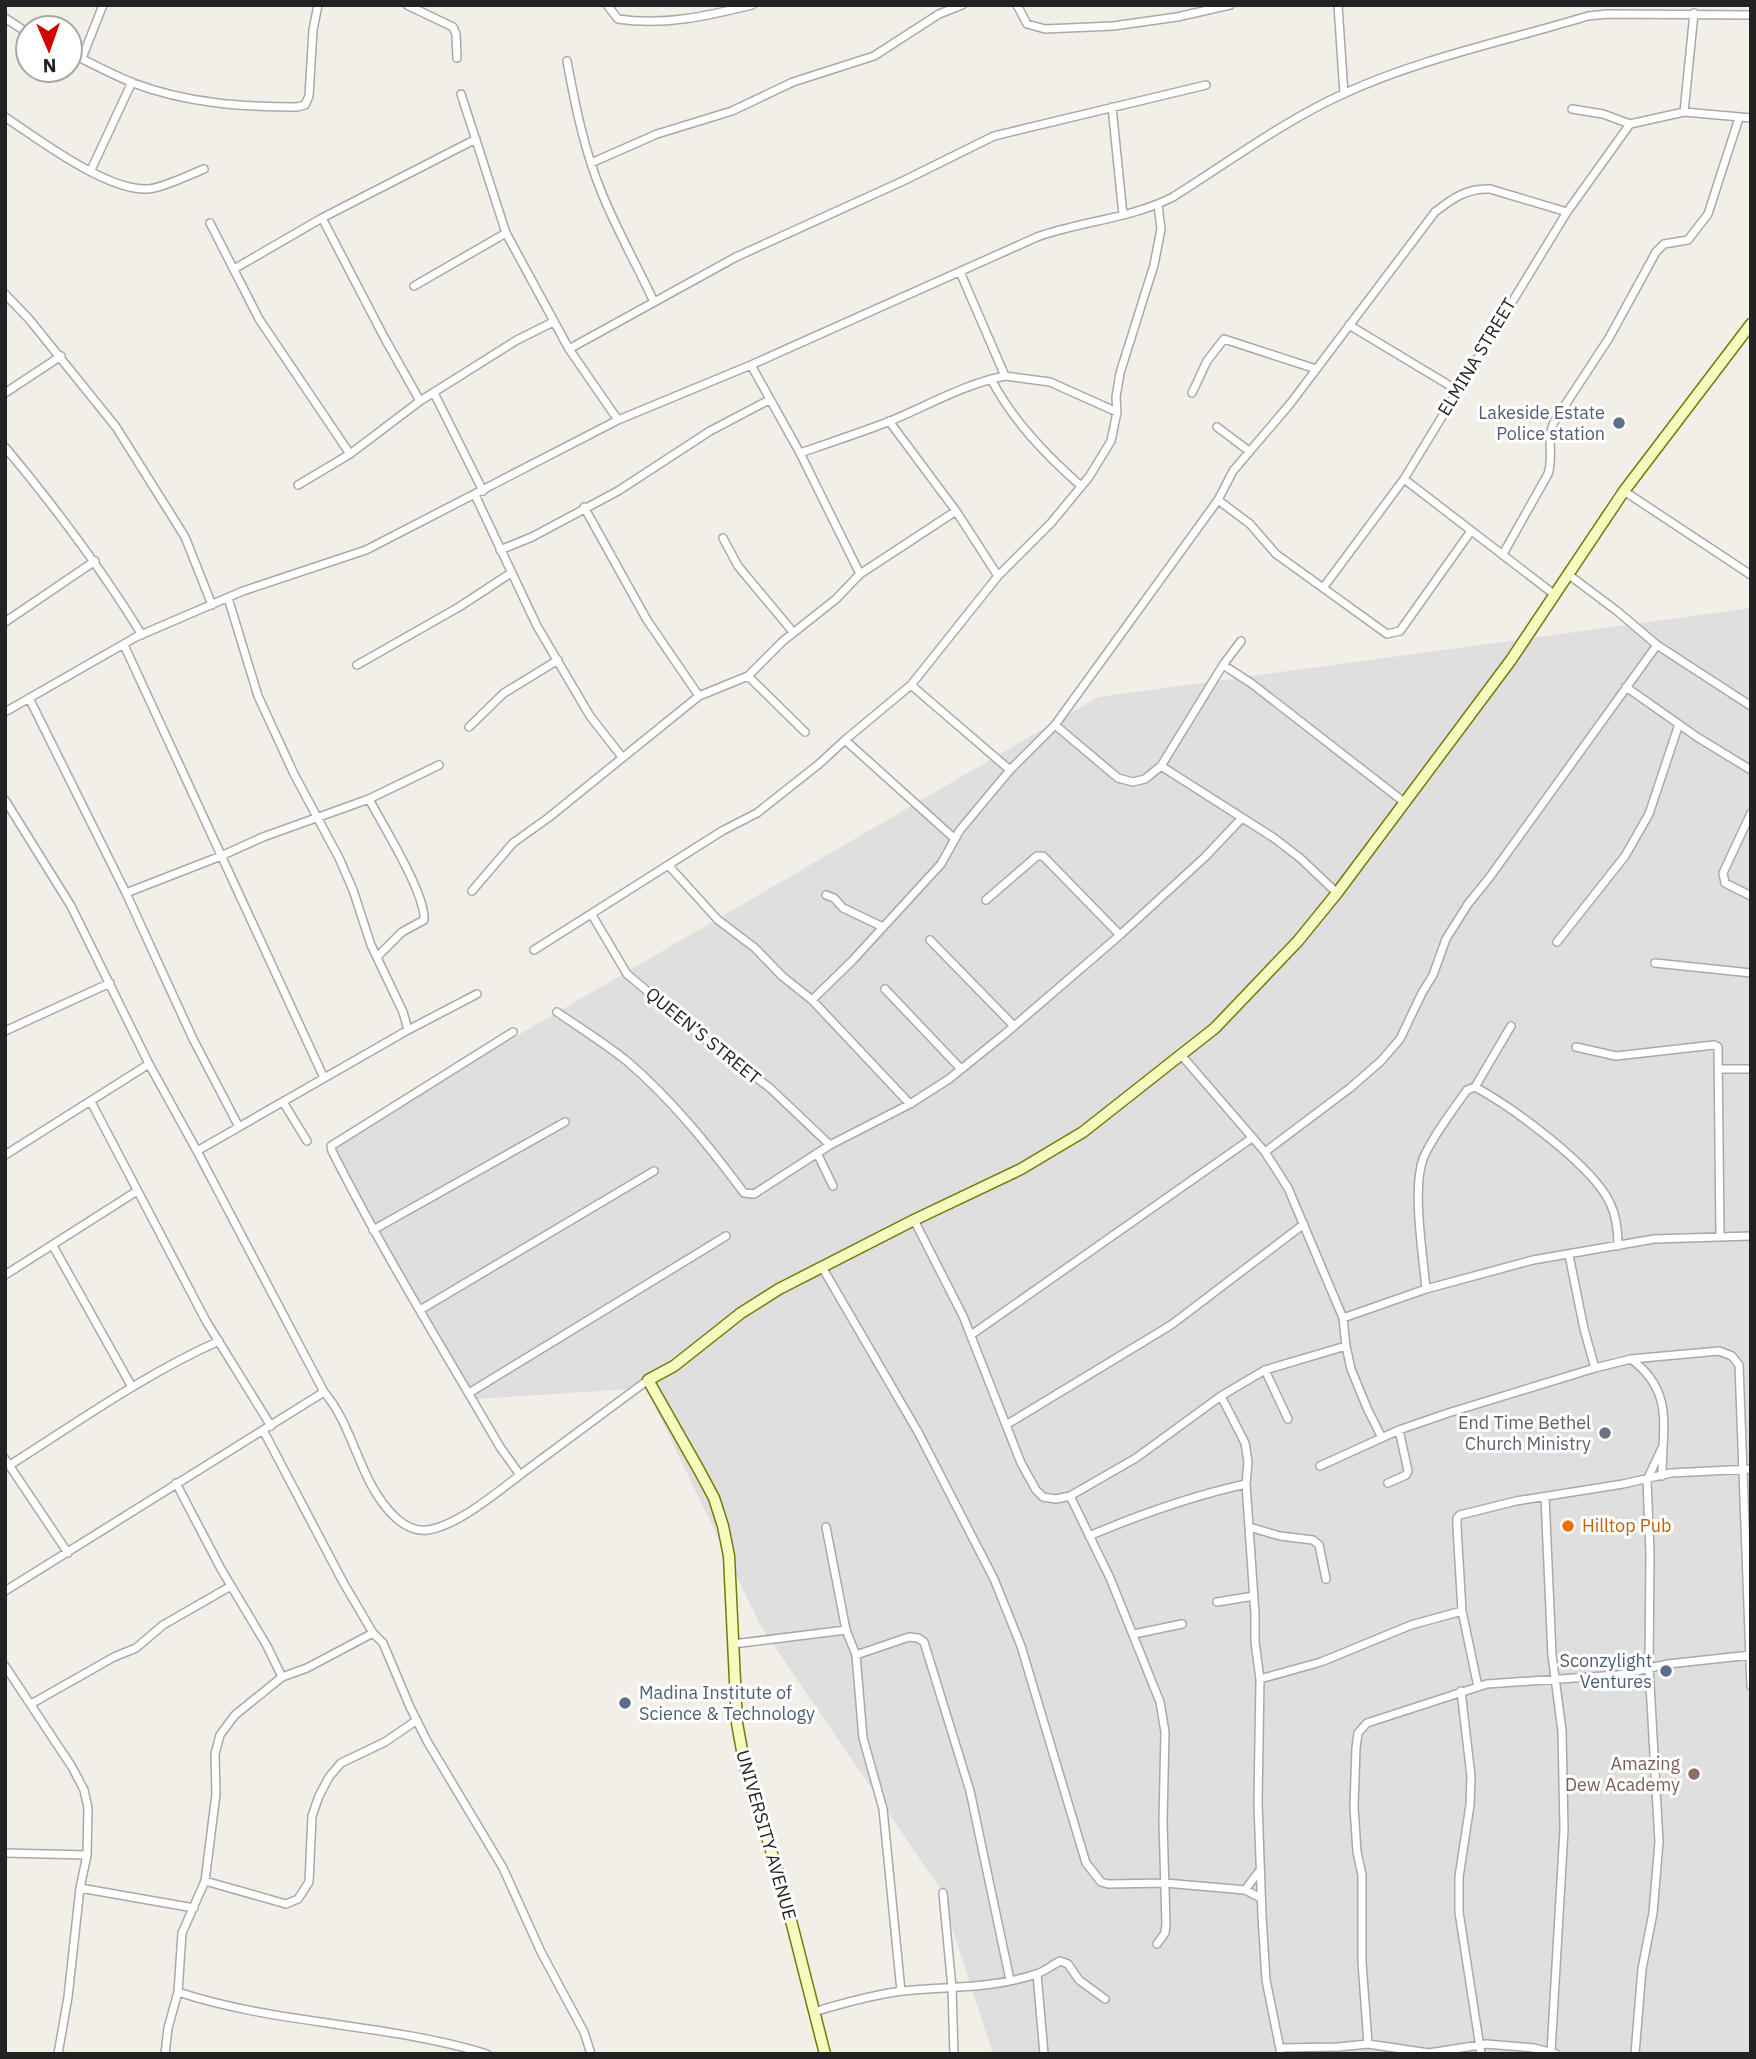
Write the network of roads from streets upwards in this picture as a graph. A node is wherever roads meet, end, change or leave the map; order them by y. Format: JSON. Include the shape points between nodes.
{"nodes":[{"id":1,"x":103,"y":5,"type":"edge"},
{"id":2,"x":318,"y":5,"type":"edge"},
{"id":3,"x":407,"y":5,"type":"edge"},
{"id":4,"x":607,"y":5,"type":"edge"},
{"id":5,"x":752,"y":5,"type":"edge"},
{"id":6,"x":962,"y":5,"type":"edge"},
{"id":7,"x":1017,"y":5,"type":"edge"},
{"id":8,"x":1230,"y":5,"type":"edge"},
{"id":9,"x":1338,"y":5,"type":"edge"},
{"id":10,"x":1694,"y":13,"type":"junction"},
{"id":11,"x":1751,"y":15,"type":"edge"},
{"id":12,"x":84,"y":53,"type":"edge"},
{"id":13,"x":457,"y":58,"type":"dead end"},
{"id":14,"x":84,"y":59,"type":"edge"},
{"id":15,"x":566,"y":61,"type":"dead end"},
{"id":16,"x":132,"y":82,"type":"junction"},
{"id":17,"x":1206,"y":85,"type":"dead end"},
{"id":18,"x":461,"y":94,"type":"dead end"},
{"id":19,"x":1344,"y":94,"type":"junction"},
{"id":20,"x":1112,"y":107,"type":"junction"},
{"id":21,"x":1572,"y":109,"type":"dead end"},
{"id":22,"x":1684,"y":112,"type":"junction"},
{"id":23,"x":5,"y":117,"type":"edge"},
{"id":24,"x":1740,"y":118,"type":"junction"},
{"id":25,"x":1751,"y":118,"type":"edge"},
{"id":26,"x":1630,"y":124,"type":"junction"},
{"id":27,"x":476,"y":139,"type":"junction"},
{"id":28,"x":592,"y":163,"type":"junction"},
{"id":29,"x":204,"y":169,"type":"dead end"},
{"id":30,"x":91,"y":170,"type":"junction"},
{"id":31,"x":1158,"y":205,"type":"junction"},
{"id":32,"x":1567,"y":212,"type":"junction"},
{"id":33,"x":1122,"y":215,"type":"junction"},
{"id":34,"x":321,"y":218,"type":"junction"},
{"id":35,"x":210,"y":223,"type":"dead end"},
{"id":36,"x":506,"y":233,"type":"junction"},
{"id":37,"x":234,"y":269,"type":"junction"},
{"id":38,"x":960,"y":272,"type":"junction"},
{"id":39,"x":414,"y":286,"type":"dead end"},
{"id":40,"x":5,"y":294,"type":"edge"},
{"id":41,"x":654,"y":302,"type":"junction"},
{"id":42,"x":553,"y":322,"type":"junction"},
{"id":43,"x":1751,"y":324,"type":"edge"},
{"id":44,"x":1349,"y":325,"type":"junction"},
{"id":45,"x":569,"y":349,"type":"junction"},
{"id":46,"x":61,"y":356,"type":"junction"},
{"id":47,"x":751,"y":365,"type":"junction"},
{"id":48,"x":1316,"y":369,"type":"junction"},
{"id":49,"x":1005,"y":376,"type":"junction"},
{"id":50,"x":991,"y":379,"type":"junction"},
{"id":51,"x":1457,"y":390,"type":"junction"},
{"id":52,"x":5,"y":393,"type":"edge"},
{"id":53,"x":434,"y":393,"type":"junction"},
{"id":54,"x":1192,"y":393,"type":"dead end"},
{"id":55,"x":769,"y":400,"type":"junction"},
{"id":56,"x":420,"y":401,"type":"junction"},
{"id":57,"x":1117,"y":412,"type":"junction"},
{"id":58,"x":618,"y":421,"type":"junction"},
{"id":59,"x":889,"y":421,"type":"junction"},
{"id":60,"x":1217,"y":427,"type":"dead end"},
{"id":61,"x":5,"y":447,"type":"edge"},
{"id":62,"x":1249,"y":451,"type":"junction"},
{"id":63,"x":800,"y":453,"type":"junction"},
{"id":64,"x":350,"y":454,"type":"junction"},
{"id":65,"x":1404,"y":479,"type":"junction"},
{"id":66,"x":298,"y":485,"type":"dead end"},
{"id":67,"x":1081,"y":486,"type":"junction"},
{"id":68,"x":1624,"y":491,"type":"junction"},
{"id":69,"x":479,"y":493,"type":"junction"},
{"id":70,"x":1218,"y":500,"type":"junction"},
{"id":71,"x":584,"y":507,"type":"junction"},
{"id":72,"x":956,"y":511,"type":"junction"},
{"id":73,"x":1471,"y":531,"type":"junction"},
{"id":74,"x":723,"y":538,"type":"dead end"},
{"id":75,"x":500,"y":550,"type":"junction"},
{"id":76,"x":1503,"y":554,"type":"junction"},
{"id":77,"x":95,"y":561,"type":"junction"},
{"id":78,"x":1749,"y":571,"type":"edge"},
{"id":79,"x":511,"y":573,"type":"junction"},
{"id":80,"x":860,"y":574,"type":"junction"},
{"id":81,"x":1569,"y":575,"type":"junction"},
{"id":82,"x":998,"y":576,"type":"junction"},
{"id":83,"x":1323,"y":588,"type":"junction"},
{"id":84,"x":1555,"y":595,"type":"junction"},
{"id":85,"x":228,"y":598,"type":"junction"},
{"id":86,"x":212,"y":605,"type":"junction"},
{"id":87,"x":5,"y":622,"type":"edge"},
{"id":88,"x":793,"y":632,"type":"junction"},
{"id":89,"x":142,"y":635,"type":"junction"},
{"id":90,"x":1241,"y":641,"type":"dead end"},
{"id":91,"x":124,"y":645,"type":"junction"},
{"id":92,"x":1657,"y":645,"type":"junction"},
{"id":93,"x":558,"y":660,"type":"junction"},
{"id":94,"x":357,"y":665,"type":"dead end"},
{"id":95,"x":1223,"y":665,"type":"junction"},
{"id":96,"x":748,"y":676,"type":"junction"},
{"id":97,"x":911,"y":685,"type":"junction"},
{"id":98,"x":1626,"y":687,"type":"junction"},
{"id":99,"x":699,"y":696,"type":"junction"},
{"id":100,"x":29,"y":698,"type":"junction"},
{"id":101,"x":1751,"y":706,"type":"edge"},
{"id":102,"x":5,"y":712,"type":"edge"},
{"id":103,"x":1679,"y":724,"type":"junction"},
{"id":104,"x":1055,"y":725,"type":"junction"},
{"id":105,"x":468,"y":727,"type":"dead end"},
{"id":106,"x":805,"y":732,"type":"dead end"},
{"id":107,"x":845,"y":740,"type":"junction"},
{"id":108,"x":622,"y":757,"type":"junction"},
{"id":109,"x":439,"y":765,"type":"dead end"},
{"id":110,"x":1161,"y":766,"type":"junction"},
{"id":111,"x":1010,"y":770,"type":"junction"},
{"id":112,"x":1751,"y":770,"type":"edge"},
{"id":113,"x":369,"y":799,"type":"junction"},
{"id":114,"x":5,"y":800,"type":"edge"},
{"id":115,"x":1404,"y":802,"type":"junction"},
{"id":116,"x":1751,"y":813,"type":"edge"},
{"id":117,"x":318,"y":817,"type":"junction"},
{"id":118,"x":1242,"y":818,"type":"junction"},
{"id":119,"x":955,"y":839,"type":"junction"},
{"id":120,"x":221,"y":856,"type":"junction"},
{"id":121,"x":669,"y":866,"type":"junction"},
{"id":122,"x":472,"y":891,"type":"dead end"},
{"id":123,"x":126,"y":893,"type":"junction"},
{"id":124,"x":1337,"y":893,"type":"junction"},
{"id":125,"x":827,"y":895,"type":"dead end"},
{"id":126,"x":1751,"y":896,"type":"edge"},
{"id":127,"x":986,"y":900,"type":"dead end"},
{"id":128,"x":592,"y":915,"type":"junction"},
{"id":129,"x":883,"y":927,"type":"junction"},
{"id":130,"x":1120,"y":935,"type":"junction"},
{"id":131,"x":930,"y":940,"type":"dead end"},
{"id":132,"x":1558,"y":942,"type":"dead end"},
{"id":133,"x":534,"y":950,"type":"dead end"},
{"id":134,"x":377,"y":957,"type":"junction"},
{"id":135,"x":1655,"y":963,"type":"dead end"},
{"id":136,"x":1751,"y":973,"type":"edge"},
{"id":137,"x":110,"y":983,"type":"junction"},
{"id":138,"x":885,"y":989,"type":"dead end"},
{"id":139,"x":477,"y":994,"type":"dead end"},
{"id":140,"x":812,"y":1000,"type":"junction"},
{"id":141,"x":557,"y":1012,"type":"dead end"},
{"id":142,"x":1014,"y":1026,"type":"junction"},
{"id":143,"x":1511,"y":1026,"type":"dead end"},
{"id":144,"x":408,"y":1030,"type":"junction"},
{"id":145,"x":5,"y":1031,"type":"edge"},
{"id":146,"x":513,"y":1032,"type":"dead end"},
{"id":147,"x":1576,"y":1047,"type":"dead end"},
{"id":148,"x":1182,"y":1056,"type":"junction"},
{"id":149,"x":149,"y":1065,"type":"junction"},
{"id":150,"x":961,"y":1069,"type":"junction"},
{"id":151,"x":1720,"y":1069,"type":"junction"},
{"id":152,"x":1751,"y":1069,"type":"edge"},
{"id":153,"x":324,"y":1078,"type":"junction"},
{"id":154,"x":1475,"y":1087,"type":"junction"},
{"id":155,"x":91,"y":1102,"type":"junction"},
{"id":156,"x":283,"y":1102,"type":"junction"},
{"id":157,"x":910,"y":1104,"type":"junction"},
{"id":158,"x":565,"y":1122,"type":"dead end"},
{"id":159,"x":239,"y":1127,"type":"junction"},
{"id":160,"x":1252,"y":1138,"type":"junction"},
{"id":161,"x":307,"y":1141,"type":"dead end"},
{"id":162,"x":830,"y":1145,"type":"junction"},
{"id":163,"x":197,"y":1151,"type":"junction"},
{"id":164,"x":1265,"y":1152,"type":"junction"},
{"id":165,"x":817,"y":1153,"type":"junction"},
{"id":166,"x":5,"y":1155,"type":"edge"},
{"id":167,"x":654,"y":1171,"type":"dead end"},
{"id":168,"x":833,"y":1186,"type":"dead end"},
{"id":169,"x":137,"y":1191,"type":"junction"},
{"id":170,"x":914,"y":1220,"type":"junction"},
{"id":171,"x":1304,"y":1224,"type":"junction"},
{"id":172,"x":373,"y":1230,"type":"junction"},
{"id":173,"x":726,"y":1236,"type":"dead end"},
{"id":174,"x":1720,"y":1236,"type":"junction"},
{"id":175,"x":1751,"y":1236,"type":"edge"},
{"id":176,"x":53,"y":1246,"type":"junction"},
{"id":177,"x":1618,"y":1246,"type":"junction"},
{"id":178,"x":1569,"y":1255,"type":"junction"},
{"id":179,"x":822,"y":1267,"type":"junction"},
{"id":180,"x":5,"y":1275,"type":"edge"},
{"id":181,"x":1426,"y":1289,"type":"junction"},
{"id":182,"x":421,"y":1310,"type":"junction"},
{"id":183,"x":1343,"y":1318,"type":"junction"},
{"id":184,"x":971,"y":1335,"type":"junction"},
{"id":185,"x":219,"y":1341,"type":"junction"},
{"id":186,"x":1346,"y":1346,"type":"junction"},
{"id":187,"x":1631,"y":1359,"type":"junction"},
{"id":188,"x":1595,"y":1368,"type":"junction"},
{"id":189,"x":1265,"y":1370,"type":"junction"},
{"id":190,"x":648,"y":1380,"type":"junction"},
{"id":191,"x":132,"y":1387,"type":"junction"},
{"id":192,"x":324,"y":1392,"type":"junction"},
{"id":193,"x":469,"y":1392,"type":"junction"},
{"id":194,"x":1221,"y":1396,"type":"junction"},
{"id":195,"x":1288,"y":1419,"type":"dead end"},
{"id":196,"x":1006,"y":1425,"type":"junction"},
{"id":197,"x":271,"y":1426,"type":"junction"},
{"id":198,"x":1751,"y":1427,"type":"edge"},
{"id":199,"x":1741,"y":1428,"type":"junction"},
{"id":200,"x":263,"y":1430,"type":"junction"},
{"id":201,"x":1399,"y":1430,"type":"junction"},
{"id":202,"x":1382,"y":1438,"type":"junction"},
{"id":203,"x":1662,"y":1448,"type":"junction"},
{"id":204,"x":8,"y":1462,"type":"edge"},
{"id":205,"x":1321,"y":1466,"type":"dead end"},
{"id":206,"x":1746,"y":1469,"type":"edge"},
{"id":207,"x":520,"y":1475,"type":"junction"},
{"id":208,"x":1662,"y":1476,"type":"junction"},
{"id":209,"x":1647,"y":1480,"type":"junction"},
{"id":210,"x":176,"y":1483,"type":"junction"},
{"id":211,"x":1388,"y":1483,"type":"dead end"},
{"id":212,"x":1246,"y":1484,"type":"junction"},
{"id":213,"x":1070,"y":1496,"type":"junction"},
{"id":214,"x":1545,"y":1497,"type":"junction"},
{"id":215,"x":825,"y":1527,"type":"dead end"},
{"id":216,"x":1249,"y":1527,"type":"junction"},
{"id":217,"x":1089,"y":1536,"type":"junction"},
{"id":218,"x":68,"y":1553,"type":"junction"},
{"id":219,"x":1326,"y":1579,"type":"dead end"},
{"id":220,"x":231,"y":1586,"type":"junction"},
{"id":221,"x":5,"y":1591,"type":"edge"},
{"id":222,"x":1254,"y":1596,"type":"junction"},
{"id":223,"x":1217,"y":1602,"type":"dead end"},
{"id":224,"x":1462,"y":1611,"type":"junction"},
{"id":225,"x":1182,"y":1624,"type":"dead end"},
{"id":226,"x":846,"y":1630,"type":"junction"},
{"id":227,"x":373,"y":1633,"type":"junction"},
{"id":228,"x":1133,"y":1634,"type":"junction"},
{"id":229,"x":733,"y":1644,"type":"junction"},
{"id":230,"x":856,"y":1655,"type":"junction"},
{"id":231,"x":1750,"y":1655,"type":"edge"},
{"id":232,"x":5,"y":1666,"type":"edge"},
{"id":233,"x":1649,"y":1667,"type":"junction"},
{"id":234,"x":282,"y":1677,"type":"junction"},
{"id":235,"x":1260,"y":1679,"type":"junction"},
{"id":236,"x":1554,"y":1679,"type":"junction"},
{"id":237,"x":1751,"y":1686,"type":"edge"},
{"id":238,"x":1478,"y":1687,"type":"junction"},
{"id":239,"x":1461,"y":1691,"type":"junction"},
{"id":240,"x":31,"y":1704,"type":"junction"},
{"id":241,"x":416,"y":1720,"type":"junction"},
{"id":242,"x":5,"y":1853,"type":"edge"},
{"id":243,"x":87,"y":1855,"type":"junction"},
{"id":244,"x":1260,"y":1870,"type":"junction"},
{"id":245,"x":205,"y":1881,"type":"junction"},
{"id":246,"x":1165,"y":1883,"type":"junction"},
{"id":247,"x":80,"y":1888,"type":"junction"},
{"id":248,"x":1245,"y":1890,"type":"junction"},
{"id":249,"x":943,"y":1893,"type":"dead end"},
{"id":250,"x":1262,"y":1898,"type":"junction"},
{"id":251,"x":194,"y":1908,"type":"junction"},
{"id":252,"x":1157,"y":1944,"type":"dead end"},
{"id":253,"x":1037,"y":1974,"type":"junction"},
{"id":254,"x":1010,"y":1980,"type":"junction"},
{"id":255,"x":952,"y":1988,"type":"junction"},
{"id":256,"x":901,"y":1991,"type":"junction"},
{"id":257,"x":178,"y":1992,"type":"junction"},
{"id":258,"x":1105,"y":1999,"type":"dead end"},
{"id":259,"x":814,"y":2012,"type":"junction"},
{"id":260,"x":1368,"y":2043,"type":"junction"},
{"id":261,"x":1382,"y":2050,"type":"edge"},
{"id":262,"x":1480,"y":2050,"type":"edge"},
{"id":263,"x":1281,"y":2051,"type":"edge"},
{"id":264,"x":477,"y":2052,"type":"edge"},
{"id":265,"x":1554,"y":2053,"type":"edge"},
{"id":266,"x":58,"y":2054,"type":"edge"},
{"id":267,"x":165,"y":2054,"type":"edge"},
{"id":268,"x":487,"y":2054,"type":"edge"},
{"id":269,"x":591,"y":2054,"type":"edge"},
{"id":270,"x":825,"y":2054,"type":"edge"},
{"id":271,"x":954,"y":2054,"type":"edge"},
{"id":272,"x":1045,"y":2054,"type":"edge"},
{"id":273,"x":1635,"y":2054,"type":"edge"}],
"edges":[{"from":1,"to":12,"type":"street"},
{"from":2,"to":16,"type":"street","via":[[310,96],[305,104],[218,104]]},
{"from":3,"to":13,"type":"street","via":[[453,27]]},
{"from":4,"to":5,"type":"street","via":[[618,19],[634,22],[689,20]]},
{"from":6,"to":28,"type":"street","via":[[939,13],[874,56],[793,82]]},
{"from":7,"to":8,"type":"street","via":[[1023,21],[1045,29],[1144,23]]},
{"from":9,"to":19,"type":"street"},
{"from":10,"to":11,"type":"street"},
{"from":10,"to":19,"type":"street","via":[[1588,16],[1443,57]]},
{"from":10,"to":22,"type":"street"},
{"from":14,"to":16,"type":"street"},
{"from":15,"to":28,"type":"street"},
{"from":16,"to":30,"type":"street"},
{"from":17,"to":20,"type":"street"},
{"from":18,"to":27,"type":"street"},
{"from":19,"to":31,"type":"street","via":[[1294,119]]},
{"from":20,"to":33,"type":"street"},
{"from":20,"to":41,"type":"street","via":[[993,135],[736,257]]},
{"from":21,"to":26,"type":"street"},
{"from":22,"to":24,"type":"street"},
{"from":22,"to":26,"type":"street"},
{"from":23,"to":30,"type":"street"},
{"from":24,"to":25,"type":"street"},
{"from":24,"to":76,"type":"street","via":[[1708,214],[1688,240],[1664,244],[1656,252],[1614,330],[1554,422],[1548,474]]},
{"from":26,"to":32,"type":"street","name":"ELMINA STREET"},
{"from":27,"to":34,"type":"street"},
{"from":27,"to":36,"type":"street"},
{"from":28,"to":41,"type":"street"},
{"from":29,"to":30,"type":"street","via":[[149,189],[120,186]]},
{"from":31,"to":33,"type":"street"},
{"from":31,"to":57,"type":"street","via":[[1161,229],[1154,265],[1120,373]]},
{"from":32,"to":44,"type":"street","via":[[1490,189],[1464,192],[1435,212]]},
{"from":32,"to":51,"type":"street","name":"ELMINA STREET"},
{"from":33,"to":38,"type":"street","via":[[1064,227]]},
{"from":34,"to":37,"type":"street"},
{"from":34,"to":56,"type":"street"},
{"from":35,"to":37,"type":"street"},
{"from":36,"to":39,"type":"street"},
{"from":36,"to":42,"type":"street"},
{"from":37,"to":64,"type":"street","via":[[259,319]]},
{"from":38,"to":47,"type":"street"},
{"from":38,"to":49,"type":"street"},
{"from":40,"to":46,"type":"street"},
{"from":41,"to":45,"type":"street"},
{"from":42,"to":45,"type":"street"},
{"from":42,"to":53,"type":"street"},
{"from":43,"to":68,"type":"street"},
{"from":44,"to":48,"type":"street"},
{"from":44,"to":51,"type":"street"},
{"from":45,"to":58,"type":"street"},
{"from":46,"to":52,"type":"street"},
{"from":46,"to":86,"type":"street","via":[[116,427],[185,537]]},
{"from":47,"to":55,"type":"street"},
{"from":47,"to":58,"type":"street"},
{"from":48,"to":54,"type":"street","via":[[1224,339]]},
{"from":48,"to":62,"type":"street"},
{"from":49,"to":50,"type":"street"},
{"from":49,"to":57,"type":"street","via":[[1050,382]]},
{"from":50,"to":59,"type":"street"},
{"from":50,"to":67,"type":"street","via":[[1016,421]]},
{"from":51,"to":65,"type":"street","name":"ELMINA STREET"},
{"from":53,"to":56,"type":"street"},
{"from":53,"to":69,"type":"street"},
{"from":55,"to":63,"type":"street"},
{"from":55,"to":71,"type":"street"},
{"from":56,"to":64,"type":"street"},
{"from":57,"to":67,"type":"street","via":[[1111,441]]},
{"from":58,"to":69,"type":"street"},
{"from":59,"to":63,"type":"street"},
{"from":59,"to":72,"type":"street"},
{"from":60,"to":62,"type":"street"},
{"from":61,"to":77,"type":"street"},
{"from":62,"to":70,"type":"street"},
{"from":63,"to":80,"type":"street"},
{"from":64,"to":66,"type":"street"},
{"from":65,"to":73,"type":"street"},
{"from":65,"to":83,"type":"street","name":"ELMINA STREET"},
{"from":67,"to":82,"type":"street"},
{"from":68,"to":78,"type":"street"},
{"from":68,"to":81,"type":"street"},
{"from":69,"to":75,"type":"street"},
{"from":69,"to":85,"type":"street","via":[[366,550]]},
{"from":70,"to":83,"type":"street","via":[[1250,524],[1276,554]]},
{"from":70,"to":104,"type":"street"},
{"from":71,"to":75,"type":"street"},
{"from":71,"to":99,"type":"street","via":[[647,620]]},
{"from":72,"to":80,"type":"street"},
{"from":72,"to":82,"type":"street"},
{"from":73,"to":76,"type":"street"},
{"from":73,"to":83,"type":"street","via":[[1400,631],[1381,631]]},
{"from":74,"to":88,"type":"street","via":[[738,566]]},
{"from":75,"to":79,"type":"street"},
{"from":76,"to":84,"type":"street"},
{"from":77,"to":87,"type":"street"},
{"from":77,"to":89,"type":"street"},
{"from":79,"to":93,"type":"street"},
{"from":79,"to":94,"type":"street"},
{"from":80,"to":88,"type":"street"},
{"from":81,"to":84,"type":"street"},
{"from":81,"to":92,"type":"street"},
{"from":82,"to":97,"type":"street"},
{"from":84,"to":115,"type":"street","via":[[1497,681]]},
{"from":85,"to":86,"type":"street"},
{"from":85,"to":117,"type":"street","via":[[258,696]]},
{"from":86,"to":89,"type":"street"},
{"from":88,"to":96,"type":"street"},
{"from":89,"to":91,"type":"street"},
{"from":90,"to":95,"type":"street"},
{"from":91,"to":100,"type":"street"},
{"from":91,"to":120,"type":"street"},
{"from":92,"to":98,"type":"street"},
{"from":92,"to":101,"type":"street"},
{"from":93,"to":105,"type":"street","via":[[504,692]]},
{"from":93,"to":108,"type":"street","via":[[590,716]]},
{"from":95,"to":110,"type":"street"},
{"from":95,"to":115,"type":"street"},
{"from":96,"to":99,"type":"street"},
{"from":96,"to":106,"type":"street"},
{"from":97,"to":107,"type":"street"},
{"from":97,"to":111,"type":"street"},
{"from":98,"to":103,"type":"street"},
{"from":98,"to":164,"type":"street","via":[[1468,904],[1446,939],[1400,1039],[1350,1088]]},
{"from":99,"to":108,"type":"street"},
{"from":100,"to":102,"type":"street"},
{"from":100,"to":123,"type":"street"},
{"from":103,"to":112,"type":"street"},
{"from":103,"to":132,"type":"street","via":[[1649,814],[1625,856]]},
{"from":104,"to":110,"type":"street","via":[[1118,778],[1145,779]]},
{"from":104,"to":111,"type":"street"},
{"from":107,"to":119,"type":"street"},
{"from":107,"to":121,"type":"street","via":[[757,813]]},
{"from":108,"to":122,"type":"street","via":[[513,843]]},
{"from":109,"to":113,"type":"street"},
{"from":110,"to":118,"type":"street"},
{"from":111,"to":119,"type":"street"},
{"from":113,"to":117,"type":"street"},
{"from":113,"to":134,"type":"street","via":[[424,913],[424,920],[402,932]]},
{"from":114,"to":137,"type":"street","via":[[71,906]]},
{"from":115,"to":124,"type":"street"},
{"from":116,"to":126,"type":"street","via":[[1723,873],[1726,883]]},
{"from":117,"to":120,"type":"street"},
{"from":117,"to":134,"type":"street","via":[[353,890]]},
{"from":118,"to":124,"type":"street","via":[[1300,858]]},
{"from":118,"to":130,"type":"street"},
{"from":119,"to":129,"type":"street","via":[[941,864]]},
{"from":120,"to":123,"type":"street"},
{"from":120,"to":153,"type":"street"},
{"from":121,"to":128,"type":"street"},
{"from":121,"to":140,"type":"street","via":[[718,920]]},
{"from":123,"to":159,"type":"street"},
{"from":124,"to":148,"type":"street","via":[[1240,1003]]},
{"from":125,"to":129,"type":"street"},
{"from":127,"to":130,"type":"street","via":[[1037,856],[1043,856]]},
{"from":128,"to":133,"type":"street"},
{"from":128,"to":162,"type":"street","name":"QUEEN’S STREET","via":[[627,974],[770,1088]]},
{"from":129,"to":140,"type":"street"},
{"from":130,"to":142,"type":"street"},
{"from":131,"to":142,"type":"street"},
{"from":134,"to":144,"type":"street"},
{"from":135,"to":136,"type":"street"},
{"from":137,"to":145,"type":"street"},
{"from":137,"to":149,"type":"street"},
{"from":138,"to":150,"type":"street"},
{"from":139,"to":144,"type":"street"},
{"from":140,"to":157,"type":"street"},
{"from":141,"to":165,"type":"street","via":[[653,1086],[707,1143],[744,1192],[754,1194]]},
{"from":142,"to":150,"type":"street"},
{"from":143,"to":154,"type":"street"},
{"from":144,"to":153,"type":"street"},
{"from":146,"to":172,"type":"street","via":[[331,1146]]},
{"from":147,"to":151,"type":"street","via":[[1616,1056],[1714,1045]]},
{"from":148,"to":160,"type":"street"},
{"from":148,"to":170,"type":"street","via":[[1083,1132],[1021,1169]]},
{"from":149,"to":155,"type":"street"},
{"from":149,"to":163,"type":"street"},
{"from":150,"to":157,"type":"street"},
{"from":151,"to":152,"type":"street"},
{"from":151,"to":174,"type":"street"},
{"from":153,"to":156,"type":"street"},
{"from":154,"to":177,"type":"street","via":[[1574,1157],[1609,1200]]},
{"from":154,"to":181,"type":"street","via":[[1467,1090],[1423,1158],[1419,1199]]},
{"from":155,"to":166,"type":"street"},
{"from":155,"to":169,"type":"street"},
{"from":156,"to":159,"type":"street"},
{"from":156,"to":161,"type":"street"},
{"from":157,"to":162,"type":"street"},
{"from":158,"to":172,"type":"street"},
{"from":159,"to":163,"type":"street"},
{"from":160,"to":164,"type":"street"},
{"from":160,"to":184,"type":"street"},
{"from":162,"to":165,"type":"street"},
{"from":163,"to":192,"type":"street"},
{"from":164,"to":171,"type":"street"},
{"from":165,"to":168,"type":"street"},
{"from":167,"to":182,"type":"street"},
{"from":169,"to":176,"type":"street"},
{"from":169,"to":185,"type":"street"},
{"from":170,"to":179,"type":"street"},
{"from":170,"to":184,"type":"street"},
{"from":171,"to":183,"type":"street"},
{"from":171,"to":196,"type":"street","via":[[1171,1325]]},
{"from":172,"to":182,"type":"street"},
{"from":173,"to":193,"type":"street"},
{"from":174,"to":175,"type":"street"},
{"from":174,"to":177,"type":"street"},
{"from":176,"to":180,"type":"street"},
{"from":176,"to":191,"type":"street"},
{"from":177,"to":178,"type":"street"},
{"from":178,"to":181,"type":"street"},
{"from":178,"to":188,"type":"street"},
{"from":179,"to":190,"type":"street","via":[[741,1313],[674,1366]]},
{"from":179,"to":246,"type":"street","via":[[918,1432],[994,1579],[1021,1646],[1086,1863],[1108,1884]]},
{"from":181,"to":183,"type":"street"},
{"from":182,"to":193,"type":"street"},
{"from":183,"to":186,"type":"street"},
{"from":184,"to":196,"type":"street"},
{"from":185,"to":191,"type":"street"},
{"from":185,"to":197,"type":"street"},
{"from":186,"to":189,"type":"street"},
{"from":186,"to":202,"type":"street"},
{"from":187,"to":188,"type":"street"},
{"from":187,"to":199,"type":"street","via":[[1719,1351],[1732,1356],[1739,1365]]},
{"from":187,"to":203,"type":"street","via":[[1661,1395]]},
{"from":188,"to":201,"type":"street"},
{"from":189,"to":194,"type":"street"},
{"from":189,"to":195,"type":"street"},
{"from":190,"to":207,"type":"street"},
{"from":190,"to":229,"type":"street","name":"UNIVERSITY AVENUE","via":[[721,1518],[729,1556]]},
{"from":191,"to":204,"type":"street"},
{"from":192,"to":197,"type":"street"},
{"from":192,"to":207,"type":"street","via":[[380,1497],[397,1519],[414,1529],[429,1530],[456,1518]]},
{"from":193,"to":207,"type":"street"},
{"from":194,"to":212,"type":"street","via":[[1245,1443]]},
{"from":194,"to":213,"type":"street","via":[[1136,1458]]},
{"from":196,"to":213,"type":"street","via":[[1036,1490],[1043,1497]]},
{"from":197,"to":200,"type":"street"},
{"from":198,"to":199,"type":"street"},
{"from":199,"to":206,"type":"street"},
{"from":200,"to":210,"type":"street"},
{"from":200,"to":227,"type":"street"},
{"from":201,"to":202,"type":"street"},
{"from":201,"to":211,"type":"street","via":[[1408,1471]]},
{"from":202,"to":205,"type":"street"},
{"from":203,"to":208,"type":"street"},
{"from":203,"to":209,"type":"street"},
{"from":204,"to":218,"type":"street"},
{"from":206,"to":208,"type":"street"},
{"from":206,"to":231,"type":"street"},
{"from":208,"to":209,"type":"street"},
{"from":209,"to":214,"type":"street"},
{"from":209,"to":233,"type":"street"},
{"from":210,"to":218,"type":"street"},
{"from":210,"to":220,"type":"street"},
{"from":212,"to":216,"type":"street"},
{"from":212,"to":217,"type":"street","via":[[1158,1508]]},
{"from":213,"to":217,"type":"street"},
{"from":214,"to":224,"type":"street","via":[[1479,1509],[1457,1518]]},
{"from":214,"to":236,"type":"street"},
{"from":215,"to":226,"type":"street"},
{"from":216,"to":219,"type":"street","via":[[1313,1540],[1319,1545]]},
{"from":216,"to":222,"type":"street"},
{"from":217,"to":228,"type":"street"},
{"from":218,"to":221,"type":"street"},
{"from":220,"to":234,"type":"street"},
{"from":220,"to":240,"type":"street","via":[[163,1625],[136,1648]]},
{"from":222,"to":223,"type":"street"},
{"from":222,"to":235,"type":"street"},
{"from":224,"to":235,"type":"street"},
{"from":224,"to":238,"type":"street"},
{"from":225,"to":228,"type":"street"},
{"from":226,"to":229,"type":"street"},
{"from":226,"to":230,"type":"street"},
{"from":227,"to":234,"type":"street"},
{"from":227,"to":241,"type":"street","via":[[383,1643]]},
{"from":228,"to":246,"type":"street","via":[[1160,1702],[1165,1732]]},
{"from":229,"to":259,"type":"street","name":"UNIVERSITY AVENUE","via":[[741,1750]]},
{"from":230,"to":254,"type":"street","via":[[909,1637],[924,1642],[970,1791]]},
{"from":230,"to":256,"type":"street","via":[[863,1738],[883,1809]]},
{"from":231,"to":233,"type":"street"},
{"from":231,"to":237,"type":"street"},
{"from":232,"to":240,"type":"street"},
{"from":233,"to":236,"type":"street","via":[[1618,1675]]},
{"from":233,"to":273,"type":"street","via":[[1658,1842]]},
{"from":234,"to":245,"type":"street","via":[[235,1715],[220,1735]]},
{"from":235,"to":244,"type":"street"},
{"from":236,"to":238,"type":"street"},
{"from":236,"to":265,"type":"street","via":[[1562,1731],[1564,1830]]},
{"from":238,"to":239,"type":"street"},
{"from":239,"to":260,"type":"street","via":[[1367,1723],[1358,1733],[1354,1807],[1364,1906],[1362,1962]]},
{"from":239,"to":262,"type":"street","via":[[1471,1776],[1459,1877],[1460,1912]]},
{"from":240,"to":243,"type":"street","via":[[84,1790]]},
{"from":241,"to":245,"type":"street","via":[[385,1742],[341,1763],[329,1777],[312,1816],[309,1882],[298,1899],[286,1904]]},
{"from":241,"to":269,"type":"street","via":[[503,1868]]},
{"from":242,"to":243,"type":"street"},
{"from":243,"to":247,"type":"street"},
{"from":244,"to":248,"type":"street"},
{"from":244,"to":250,"type":"street"},
{"from":245,"to":251,"type":"street"},
{"from":246,"to":248,"type":"street"},
{"from":246,"to":252,"type":"street","via":[[1165,1933]]},
{"from":247,"to":251,"type":"street"},
{"from":247,"to":266,"type":"street"},
{"from":248,"to":250,"type":"street"},
{"from":249,"to":255,"type":"street"},
{"from":250,"to":263,"type":"street","via":[[1266,1980]]},
{"from":251,"to":257,"type":"street","via":[[182,1933]]},
{"from":253,"to":254,"type":"street"},
{"from":253,"to":258,"type":"street","via":[[1063,1961],[1086,1987]]},
{"from":253,"to":272,"type":"street"},
{"from":254,"to":255,"type":"street"},
{"from":255,"to":256,"type":"street"},
{"from":255,"to":271,"type":"street"},
{"from":256,"to":259,"type":"street"},
{"from":257,"to":264,"type":"street","via":[[237,2009],[383,2031]]},
{"from":257,"to":267,"type":"street"},
{"from":259,"to":270,"type":"street","name":"UNIVERSITY AVENUE"},
{"from":260,"to":261,"type":"street"},
{"from":260,"to":263,"type":"street"},
{"from":261,"to":262,"type":"street"},
{"from":262,"to":265,"type":"street","via":[[1534,2048]]},
{"from":264,"to":268,"type":"street"}]}
